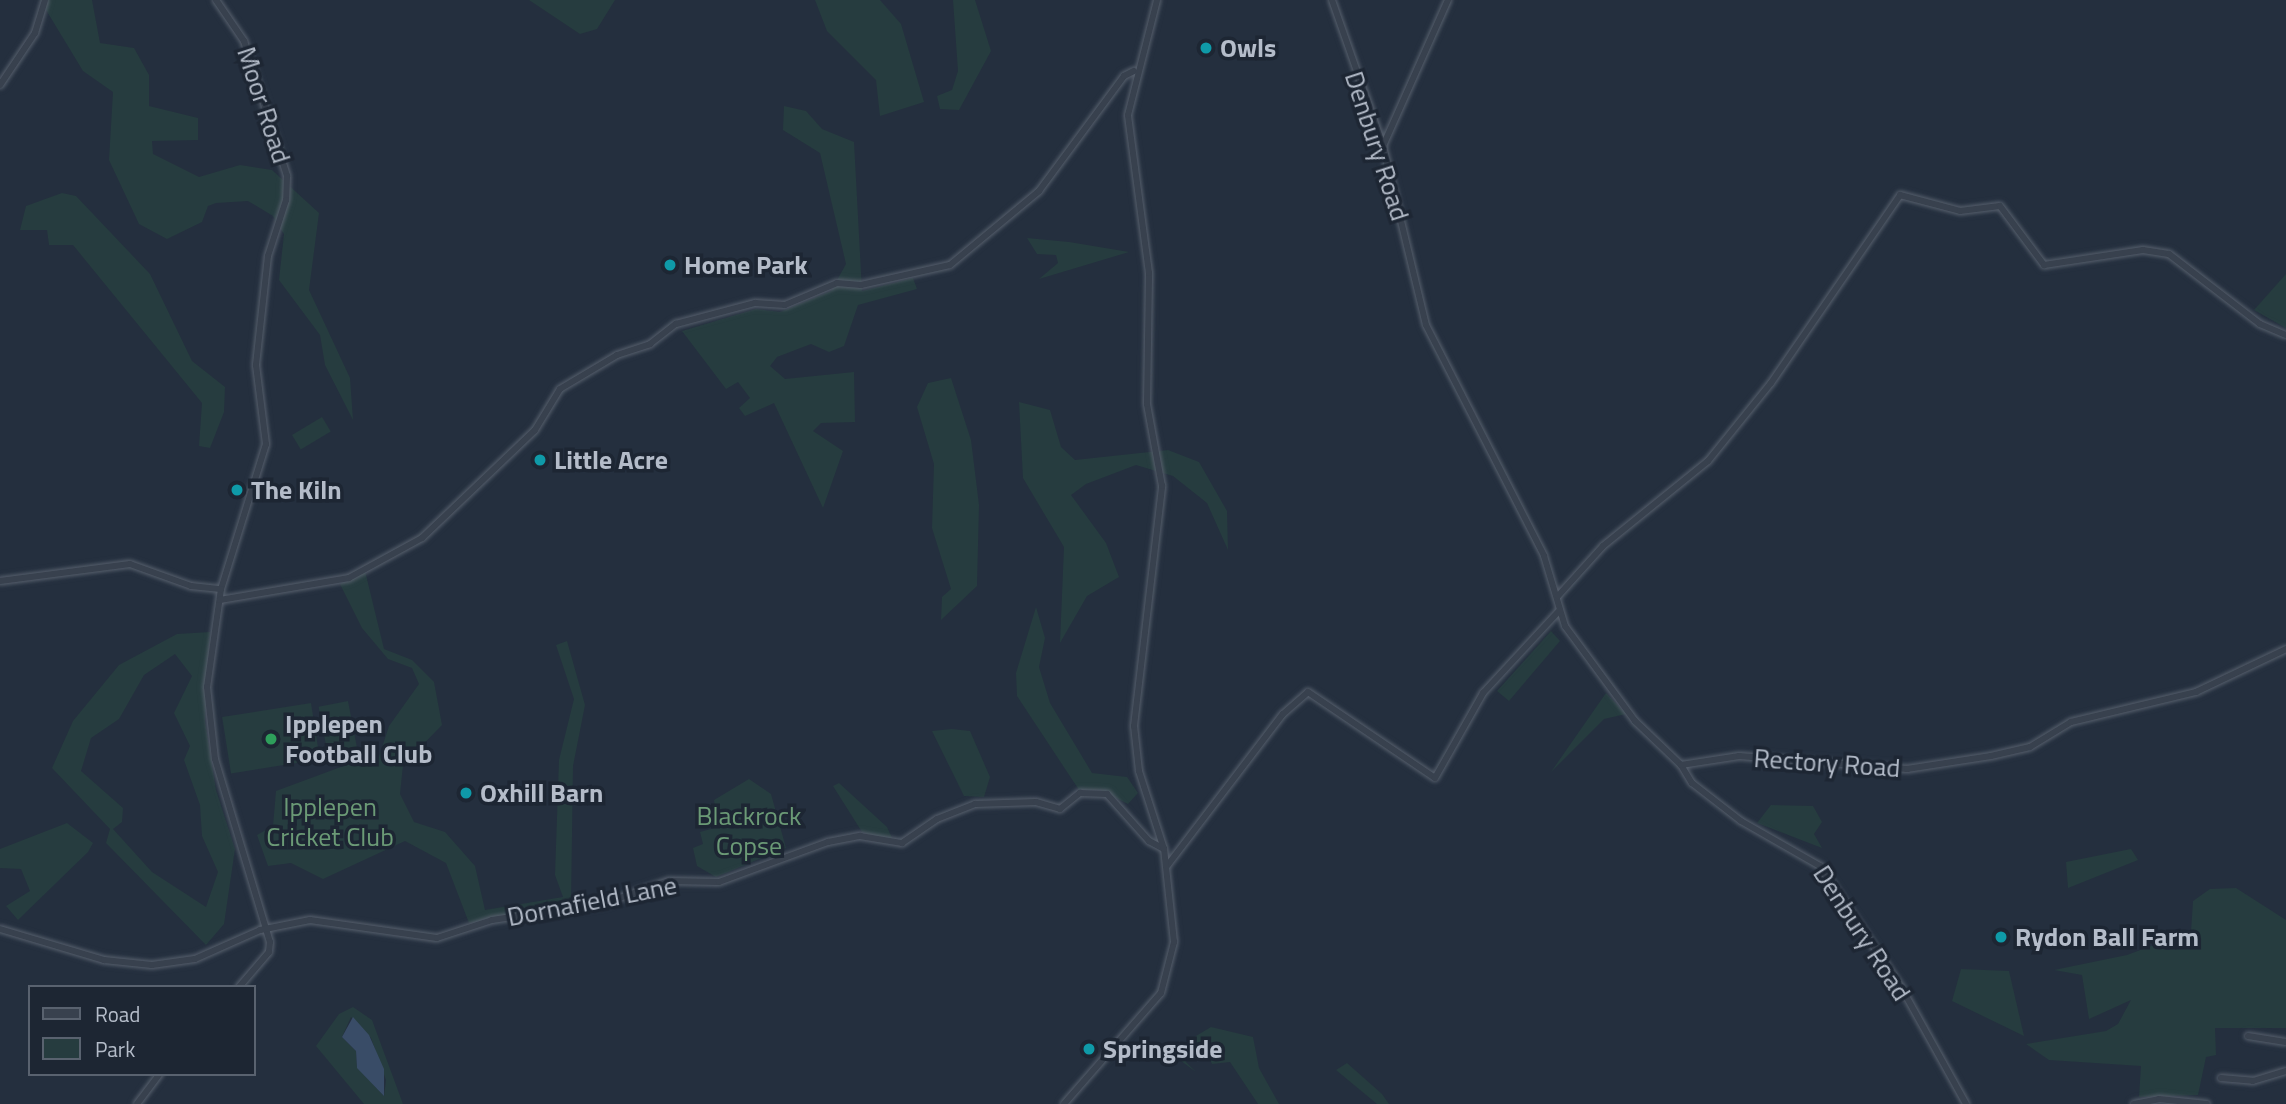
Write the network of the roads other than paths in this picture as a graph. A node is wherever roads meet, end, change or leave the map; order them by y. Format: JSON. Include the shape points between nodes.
{"nodes":[{"id":1,"x":45,"y":0,"type":"edge"},
{"id":2,"x":216,"y":0,"type":"edge"},
{"id":3,"x":1157,"y":0,"type":"edge"},
{"id":4,"x":1332,"y":0,"type":"edge"},
{"id":5,"x":1448,"y":0,"type":"edge"},
{"id":6,"x":1134,"y":71,"type":"junction"},
{"id":7,"x":0,"y":85,"type":"edge"},
{"id":8,"x":1384,"y":146,"type":"junction"},
{"id":9,"x":2286,"y":335,"type":"edge"},
{"id":10,"x":0,"y":582,"type":"edge"},
{"id":11,"x":221,"y":589,"type":"junction"},
{"id":12,"x":1558,"y":596,"type":"junction"},
{"id":13,"x":220,"y":600,"type":"junction"},
{"id":14,"x":1559,"y":611,"type":"junction"},
{"id":15,"x":2286,"y":649,"type":"edge"},
{"id":16,"x":1681,"y":765,"type":"junction"},
{"id":17,"x":1164,"y":849,"type":"junction"},
{"id":18,"x":1167,"y":866,"type":"junction"},
{"id":19,"x":266,"y":928,"type":"junction"},
{"id":20,"x":0,"y":929,"type":"edge"},
{"id":21,"x":241,"y":985,"type":"edge"},
{"id":22,"x":2248,"y":1036,"type":"dead end"},
{"id":23,"x":2286,"y":1042,"type":"edge"},
{"id":24,"x":2286,"y":1071,"type":"edge"},
{"id":25,"x":158,"y":1076,"type":"edge"},
{"id":26,"x":2221,"y":1078,"type":"dead end"},
{"id":27,"x":137,"y":1104,"type":"edge"},
{"id":28,"x":1064,"y":1104,"type":"edge"},
{"id":29,"x":1966,"y":1104,"type":"edge"},
{"id":30,"x":2134,"y":1104,"type":"edge"},
{"id":31,"x":2207,"y":1104,"type":"edge"}],
"edges":[{"from":1,"to":7,"type":"street","via":[[34,33]]},
{"from":2,"to":11,"type":"street","name":"Moor Road","via":[[244,41],[287,176],[281,217],[268,256],[256,365],[266,444]]},
{"from":3,"to":6,"type":"street","via":[[1150,43]]},
{"from":4,"to":8,"type":"street","name":"Denbury Road"},
{"from":5,"to":8,"type":"street"},
{"from":6,"to":13,"type":"street","via":[[1124,76],[1039,191],[950,265],[861,285],[837,283],[785,305],[755,303],[676,324],[650,344],[607,360],[560,389],[535,430],[422,538],[349,578]]},
{"from":6,"to":17,"type":"street","via":[[1128,150],[1147,252],[1147,404],[1162,486],[1134,726],[1139,771]]},
{"from":8,"to":12,"type":"street","name":"Denbury Road","via":[[1435,347],[1495,457]]},
{"from":9,"to":12,"type":"street","via":[[2260,324],[2169,254],[2143,250],[2044,265],[2000,206],[1960,211],[1900,195],[1771,383],[1708,461],[1603,546]]},
{"from":10,"to":11,"type":"street","via":[[130,564],[191,586]]},
{"from":11,"to":13,"type":"street","name":"Moor Road"},
{"from":12,"to":14,"type":"street"},
{"from":13,"to":19,"type":"street","name":"Moor Road","via":[[207,687],[215,759]]},
{"from":14,"to":16,"type":"street","name":"Denbury Road","via":[[1635,721]]},
{"from":14,"to":18,"type":"street","via":[[1483,693],[1436,778],[1308,692],[1283,714]]},
{"from":15,"to":16,"type":"street","name":"Rectory Road","via":[[2196,692],[2071,722],[2030,747],[1992,757],[1907,769],[1739,756]]},
{"from":16,"to":29,"type":"street","name":"Denbury Road","via":[[1715,804],[1820,866],[1901,987]]},
{"from":17,"to":18,"type":"street"},
{"from":17,"to":19,"type":"street","name":"Dornafield Lane","via":[[1107,794],[1080,793],[1060,809],[1036,802],[975,804],[937,819],[902,843],[860,836],[828,842],[719,882],[669,881],[605,903],[492,920],[437,938],[335,921]]},
{"from":18,"to":28,"type":"street","via":[[1174,942],[1168,982]]},
{"from":19,"to":20,"type":"street","via":[[202,956],[152,965],[104,960]]},
{"from":19,"to":21,"type":"street","via":[[270,952]]},
{"from":22,"to":23,"type":"street"},
{"from":24,"to":26,"type":"street","via":[[2253,1081]]},
{"from":25,"to":27,"type":"street"},
{"from":30,"to":31,"type":"street","via":[[2159,1099]]}]}
